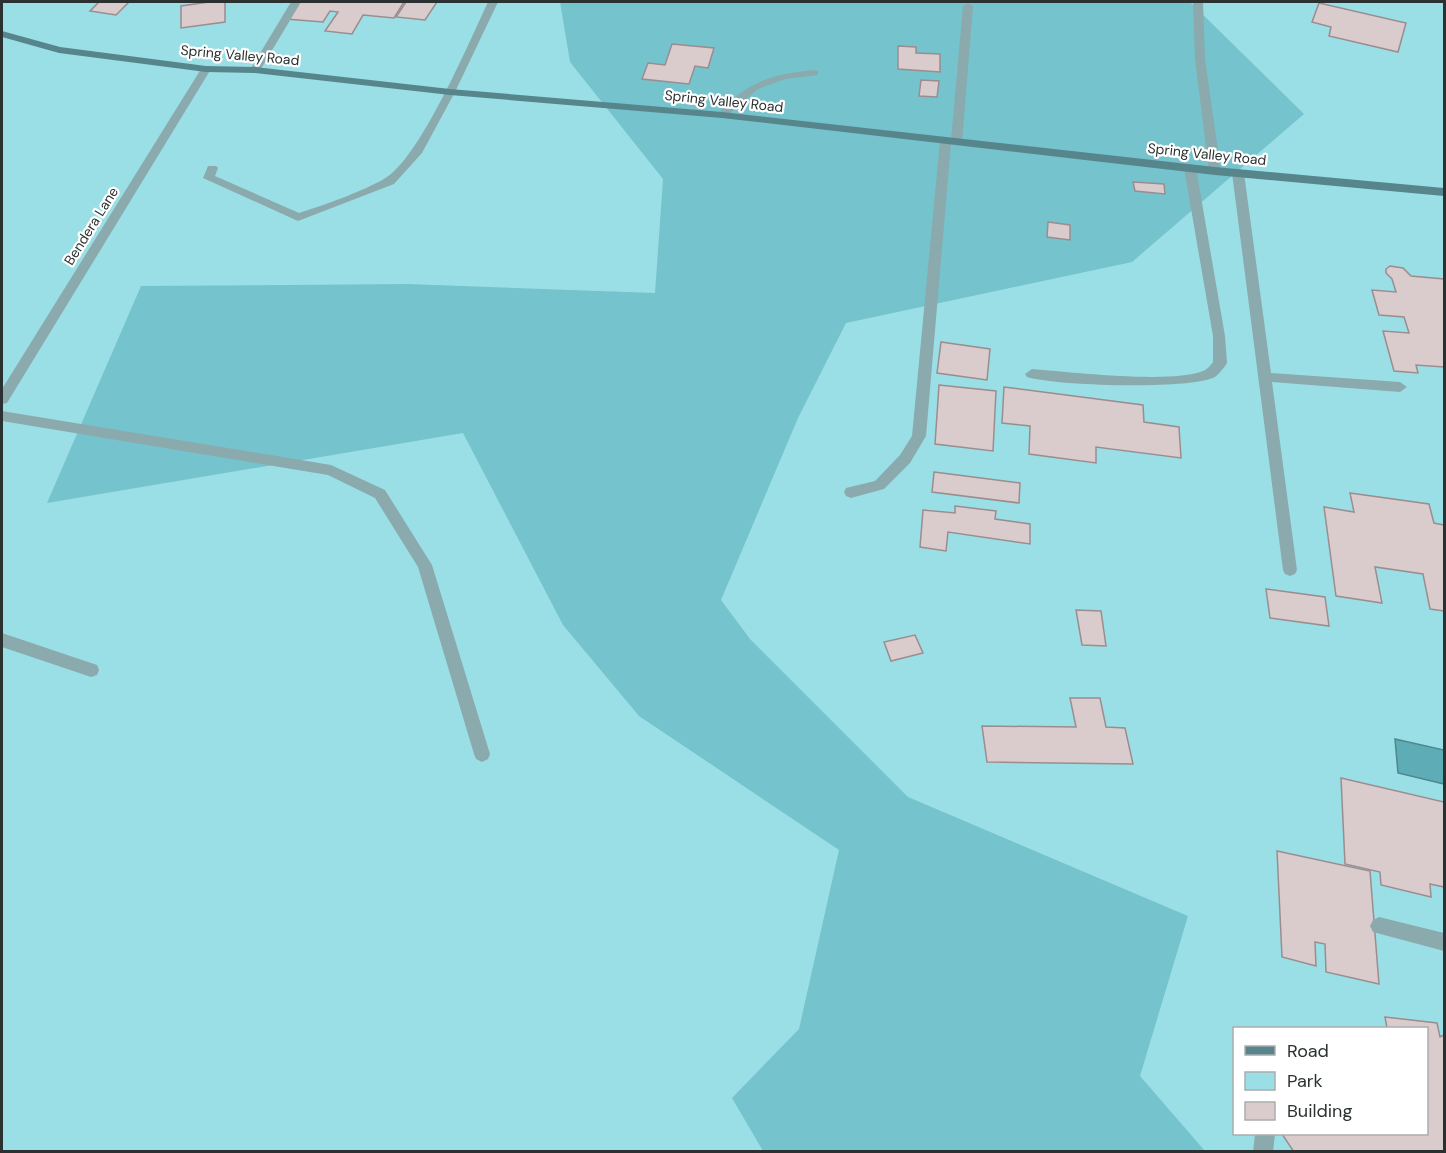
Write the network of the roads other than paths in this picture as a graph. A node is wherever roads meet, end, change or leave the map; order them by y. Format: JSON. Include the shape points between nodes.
{"nodes":[{"id":1,"x":296,"y":2,"type":"edge"},
{"id":2,"x":493,"y":2,"type":"edge"},
{"id":3,"x":1198,"y":2,"type":"edge"},
{"id":4,"x":968,"y":6,"type":"dead end"},
{"id":5,"x":2,"y":34,"type":"edge"},
{"id":6,"x":206,"y":69,"type":"junction"},
{"id":7,"x":255,"y":70,"type":"junction"},
{"id":8,"x":814,"y":73,"type":"dead end"},
{"id":9,"x":450,"y":92,"type":"junction"},
{"id":10,"x":722,"y":115,"type":"junction"},
{"id":11,"x":951,"y":141,"type":"junction"},
{"id":12,"x":212,"y":168,"type":"dead end"},
{"id":13,"x":1190,"y":168,"type":"junction"},
{"id":14,"x":1215,"y":171,"type":"junction"},
{"id":15,"x":1238,"y":172,"type":"junction"},
{"id":16,"x":1444,"y":192,"type":"edge"},
{"id":17,"x":1032,"y":374,"type":"dead end"},
{"id":18,"x":1263,"y":377,"type":"junction"},
{"id":19,"x":1400,"y":387,"type":"dead end"},
{"id":20,"x":2,"y":399,"type":"edge"},
{"id":21,"x":2,"y":416,"type":"edge"},
{"id":22,"x":851,"y":492,"type":"dead end"},
{"id":23,"x":1290,"y":570,"type":"dead end"},
{"id":24,"x":2,"y":640,"type":"edge"},
{"id":25,"x":91,"y":670,"type":"dead end"},
{"id":26,"x":482,"y":754,"type":"dead end"},
{"id":27,"x":1379,"y":926,"type":"dead end"},
{"id":28,"x":1444,"y":942,"type":"edge"},
{"id":29,"x":1265,"y":1135,"type":"edge"},
{"id":30,"x":1263,"y":1152,"type":"edge"}],
"edges":[{"from":1,"to":7,"type":"street"},
{"from":2,"to":9,"type":"street"},
{"from":3,"to":14,"type":"street","via":[[1200,59]]},
{"from":4,"to":11,"type":"street"},
{"from":5,"to":6,"type":"street","name":"Spring Valley Road","via":[[59,50]]},
{"from":6,"to":7,"type":"street","name":"Spring Valley Road"},
{"from":6,"to":20,"type":"street","name":"Bendera Lane"},
{"from":7,"to":9,"type":"street","name":"Spring Valley Road"},
{"from":8,"to":10,"type":"street","via":[[783,76],[754,87]]},
{"from":9,"to":10,"type":"street","name":"Spring Valley Road"},
{"from":9,"to":12,"type":"street","via":[[418,151],[390,181],[317,212],[298,217],[276,208],[209,178]]},
{"from":10,"to":11,"type":"street","name":"Spring Valley Road"},
{"from":11,"to":13,"type":"street","name":"Spring Valley Road"},
{"from":11,"to":22,"type":"street","via":[[919,436],[905,459],[879,485]]},
{"from":13,"to":14,"type":"street","name":"Spring Valley Road"},
{"from":13,"to":17,"type":"street","via":[[1219,336],[1220,363],[1209,374],[1177,380]]},
{"from":14,"to":15,"type":"street","name":"Spring Valley Road"},
{"from":15,"to":16,"type":"street","name":"Spring Valley Road"},
{"from":15,"to":18,"type":"street"},
{"from":18,"to":19,"type":"street"},
{"from":18,"to":23,"type":"street"},
{"from":21,"to":26,"type":"street","via":[[331,470],[380,494],[425,565]]},
{"from":24,"to":25,"type":"street"},
{"from":27,"to":28,"type":"street"},
{"from":29,"to":30,"type":"street"}]}
